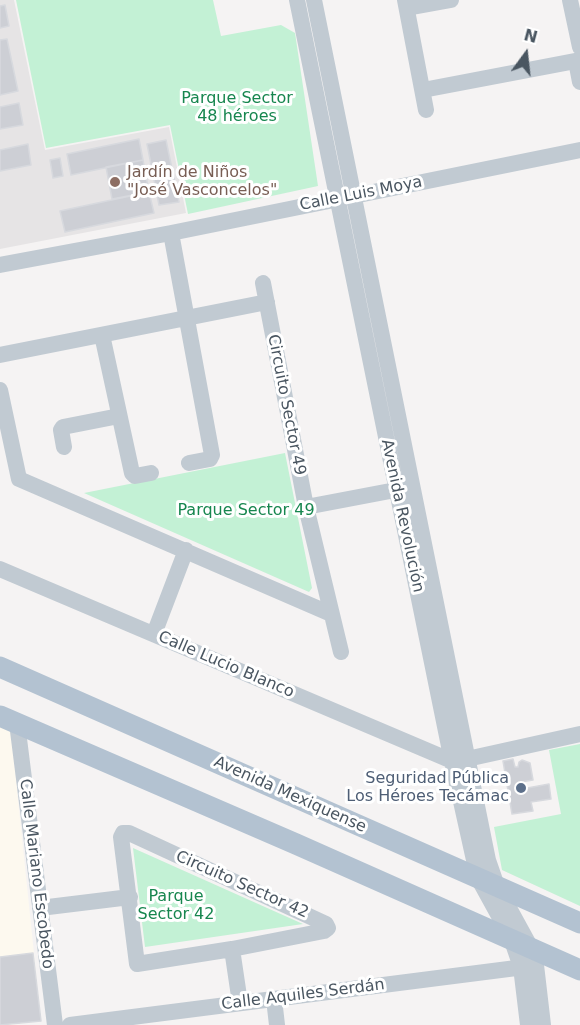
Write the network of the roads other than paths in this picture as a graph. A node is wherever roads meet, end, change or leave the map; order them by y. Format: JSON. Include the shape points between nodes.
{"nodes":[{"id":1,"x":297,"y":0,"type":"edge"},
{"id":2,"x":314,"y":0,"type":"edge"},
{"id":3,"x":451,"y":0,"type":"edge"},
{"id":4,"x":570,"y":0,"type":"edge"},
{"id":5,"x":406,"y":4,"type":"edge"},
{"id":6,"x":579,"y":56,"type":"edge"},
{"id":7,"x":580,"y":82,"type":"edge"},
{"id":8,"x":423,"y":90,"type":"junction"},
{"id":9,"x":426,"y":110,"type":"dead end"},
{"id":10,"x":580,"y":150,"type":"edge"},
{"id":11,"x":344,"y":197,"type":"junction"},
{"id":12,"x":171,"y":232,"type":"junction"},
{"id":13,"x":0,"y":265,"type":"edge"},
{"id":14,"x":263,"y":283,"type":"dead end"},
{"id":15,"x":267,"y":302,"type":"junction"},
{"id":16,"x":185,"y":318,"type":"junction"},
{"id":17,"x":102,"y":334,"type":"junction"},
{"id":18,"x":0,"y":355,"type":"edge"},
{"id":19,"x":0,"y":390,"type":"edge"},
{"id":20,"x":2,"y":414,"type":"edge"},
{"id":21,"x":119,"y":416,"type":"junction"},
{"id":22,"x":64,"y":447,"type":"dead end"},
{"id":23,"x":189,"y":463,"type":"dead end"},
{"id":24,"x":151,"y":473,"type":"dead end"},
{"id":25,"x":414,"y":487,"type":"junction"},
{"id":26,"x":397,"y":490,"type":"junction"},
{"id":27,"x":306,"y":507,"type":"junction"},
{"id":28,"x":186,"y":550,"type":"junction"},
{"id":29,"x":0,"y":569,"type":"edge"},
{"id":30,"x":331,"y":614,"type":"junction"},
{"id":31,"x":154,"y":634,"type":"junction"},
{"id":32,"x":341,"y":652,"type":"dead end"},
{"id":33,"x":0,"y":667,"type":"edge"},
{"id":34,"x":8,"y":720,"type":"edge"},
{"id":35,"x":580,"y":734,"type":"edge"},
{"id":36,"x":459,"y":760,"type":"junction"},
{"id":37,"x":487,"y":882,"type":"junction"},
{"id":38,"x":130,"y":897,"type":"junction"},
{"id":39,"x":40,"y":908,"type":"junction"},
{"id":40,"x":580,"y":923,"type":"edge"},
{"id":41,"x":511,"y":938,"type":"junction"},
{"id":42,"x":232,"y":949,"type":"junction"},
{"id":43,"x":529,"y":960,"type":"junction"},
{"id":44,"x":580,"y":970,"type":"edge"},
{"id":45,"x":274,"y":999,"type":"junction"},
{"id":46,"x":240,"y":1003,"type":"junction"},
{"id":47,"x":55,"y":1025,"type":"edge"},
{"id":48,"x":69,"y":1025,"type":"edge"},
{"id":49,"x":277,"y":1025,"type":"edge"},
{"id":50,"x":528,"y":1025,"type":"edge"},
{"id":51,"x":543,"y":1025,"type":"edge"}],
"edges":[{"from":1,"to":11,"type":"street","name":"Avenida Revolución"},
{"from":2,"to":11,"type":"street","name":"Avenida Revolución"},
{"from":3,"to":5,"type":"street"},
{"from":4,"to":6,"type":"street"},
{"from":5,"to":8,"type":"street"},
{"from":6,"to":7,"type":"street"},
{"from":6,"to":8,"type":"street"},
{"from":8,"to":9,"type":"street"},
{"from":10,"to":11,"type":"street","name":"Calle Luis Moya"},
{"from":11,"to":12,"type":"street","name":"Calle Luis Moya"},
{"from":11,"to":25,"type":"street","name":"Avenida Revolución"},
{"from":11,"to":26,"type":"street","name":"Avenida Revolución"},
{"from":12,"to":13,"type":"street","name":"Calle Luis Moya"},
{"from":12,"to":16,"type":"street"},
{"from":14,"to":15,"type":"street","name":"Circuito Sector 49"},
{"from":15,"to":16,"type":"street"},
{"from":15,"to":27,"type":"street","name":"Circuito Sector 49"},
{"from":16,"to":17,"type":"street"},
{"from":16,"to":23,"type":"street","via":[[212,455],[210,459]]},
{"from":17,"to":18,"type":"street"},
{"from":17,"to":21,"type":"street"},
{"from":19,"to":20,"type":"street"},
{"from":20,"to":28,"type":"street","via":[[19,478]]},
{"from":21,"to":22,"type":"street","via":[[63,427]]},
{"from":21,"to":24,"type":"street","via":[[133,475]]},
{"from":25,"to":26,"type":"street"},
{"from":25,"to":36,"type":"street","name":"Avenida Revolución"},
{"from":26,"to":27,"type":"street"},
{"from":26,"to":36,"type":"street","name":"Avenida Revolución"},
{"from":27,"to":30,"type":"street","name":"Circuito Sector 49"},
{"from":28,"to":30,"type":"street"},
{"from":28,"to":31,"type":"street"},
{"from":29,"to":31,"type":"street","name":"Calle Lucio Blanco"},
{"from":30,"to":32,"type":"street","name":"Circuito Sector 49"},
{"from":31,"to":36,"type":"street","name":"Calle Lucio Blanco"},
{"from":33,"to":37,"type":"main road","name":"Avenida Mexiquense"},
{"from":34,"to":39,"type":"street","name":"Calle Mariano Escobedo"},
{"from":34,"to":41,"type":"main road"},
{"from":35,"to":36,"type":"street"},
{"from":36,"to":37,"type":"street","name":"Avenida Revolución","via":[[488,860]]},
{"from":37,"to":40,"type":"main road","name":"Avenida Mexiquense"},
{"from":37,"to":41,"type":"street","name":"Avenida Revolución"},
{"from":37,"to":43,"type":"street","name":"Avenida Revolución"},
{"from":38,"to":39,"type":"street"},
{"from":38,"to":42,"type":"street","name":"Circuito Sector 42","via":[[137,964]]},
{"from":38,"to":42,"type":"street","name":"Circuito Sector 42","via":[[123,833],[328,928]]},
{"from":39,"to":47,"type":"street","name":"Calle Mariano Escobedo"},
{"from":41,"to":43,"type":"main road"},
{"from":42,"to":46,"type":"street"},
{"from":43,"to":44,"type":"main road"},
{"from":43,"to":45,"type":"street","name":"Calle Aquiles Serdán"},
{"from":43,"to":50,"type":"street","name":"Avenida Revolución"},
{"from":43,"to":51,"type":"street","name":"Avenida Revolución"},
{"from":45,"to":46,"type":"street","name":"Calle Aquiles Serdán"},
{"from":45,"to":49,"type":"street"},
{"from":46,"to":48,"type":"street","name":"Calle Aquiles Serdán"}]}
